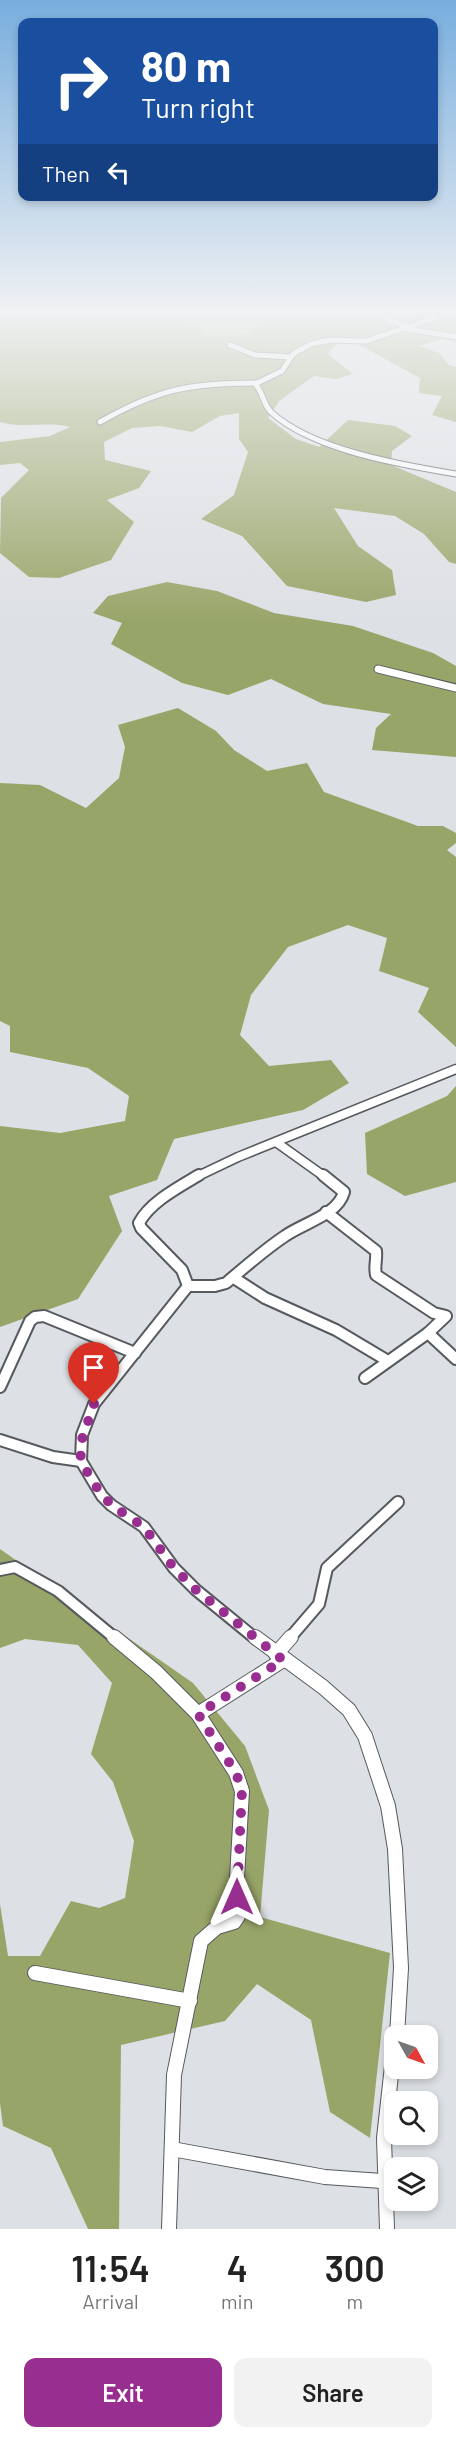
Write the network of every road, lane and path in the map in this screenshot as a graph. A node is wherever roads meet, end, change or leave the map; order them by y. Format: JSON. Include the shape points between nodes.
{"nodes":[{"id":1,"x":111,"y":416,"type":"edge"},
{"id":2,"x":277,"y":416,"type":"edge"},
{"id":3,"x":100,"y":422,"type":"dead end"},
{"id":4,"x":456,"y":474,"type":"edge"},
{"id":5,"x":378,"y":669,"type":"dead end"},
{"id":6,"x":456,"y":688,"type":"edge"},
{"id":7,"x":456,"y":1069,"type":"edge"},
{"id":8,"x":276,"y":1142,"type":"junction"},
{"id":9,"x":326,"y":1212,"type":"junction"},
{"id":10,"x":234,"y":1278,"type":"junction"},
{"id":11,"x":188,"y":1286,"type":"junction"},
{"id":12,"x":428,"y":1333,"type":"junction"},
{"id":13,"x":135,"y":1353,"type":"junction"},
{"id":14,"x":456,"y":1359,"type":"edge"},
{"id":15,"x":388,"y":1361,"type":"junction"},
{"id":16,"x":365,"y":1378,"type":"dead end"},
{"id":17,"x":0,"y":1387,"type":"edge"},
{"id":18,"x":0,"y":1440,"type":"edge"},
{"id":19,"x":81,"y":1461,"type":"junction"},
{"id":20,"x":398,"y":1502,"type":"dead end"},
{"id":21,"x":0,"y":1570,"type":"edge"},
{"id":22,"x":280,"y":1657,"type":"junction"},
{"id":23,"x":198,"y":1714,"type":"junction"},
{"id":24,"x":35,"y":1973,"type":"dead end"},
{"id":25,"x":190,"y":2001,"type":"junction"},
{"id":26,"x":398,"y":2025,"type":"edge"},
{"id":27,"x":389,"y":2079,"type":"edge"},
{"id":28,"x":172,"y":2149,"type":"junction"},
{"id":29,"x":382,"y":2181,"type":"junction"},
{"id":30,"x":169,"y":2229,"type":"edge"},
{"id":31,"x":387,"y":2229,"type":"edge"}],
"edges":[{"from":1,"to":3,"type":"street"},
{"from":2,"to":4,"type":"street","via":[[324,444],[388,463]]},
{"from":5,"to":6,"type":"street"},
{"from":7,"to":8,"type":"street"},
{"from":8,"to":9,"type":"street","via":[[344,1192],[342,1200]]},
{"from":8,"to":11,"type":"street","via":[[216,1164],[178,1187],[140,1220],[144,1233],[182,1270]]},
{"from":9,"to":10,"type":"street","via":[[286,1235]]},
{"from":9,"to":12,"type":"street","via":[[376,1251],[374,1267],[380,1279],[434,1313],[446,1315]]},
{"from":10,"to":11,"type":"street","via":[[221,1285]]},
{"from":10,"to":15,"type":"street"},
{"from":11,"to":13,"type":"street"},
{"from":12,"to":14,"type":"street"},
{"from":12,"to":15,"type":"street"},
{"from":13,"to":17,"type":"street","via":[[38,1316],[30,1321]]},
{"from":13,"to":19,"type":"street","via":[[94,1404],[82,1435]]},
{"from":15,"to":16,"type":"street"},
{"from":18,"to":19,"type":"street","via":[[53,1457]]},
{"from":19,"to":22,"type":"street","via":[[102,1496],[144,1527],[196,1590]]},
{"from":20,"to":22,"type":"street","via":[[327,1568],[319,1604]]},
{"from":21,"to":23,"type":"street","via":[[15,1567],[58,1591],[156,1672]]},
{"from":22,"to":23,"type":"street"},
{"from":22,"to":26,"type":"street","via":[[323,1687],[357,1721],[388,1806],[399,1911]]},
{"from":23,"to":25,"type":"street","via":[[236,1773],[242,1791],[238,1916],[201,1941]]},
{"from":24,"to":25,"type":"street"},
{"from":25,"to":28,"type":"street","via":[[174,2075]]},
{"from":27,"to":29,"type":"street"},
{"from":28,"to":29,"type":"street","via":[[325,2177]]},
{"from":28,"to":30,"type":"street"},
{"from":29,"to":31,"type":"street"}]}
